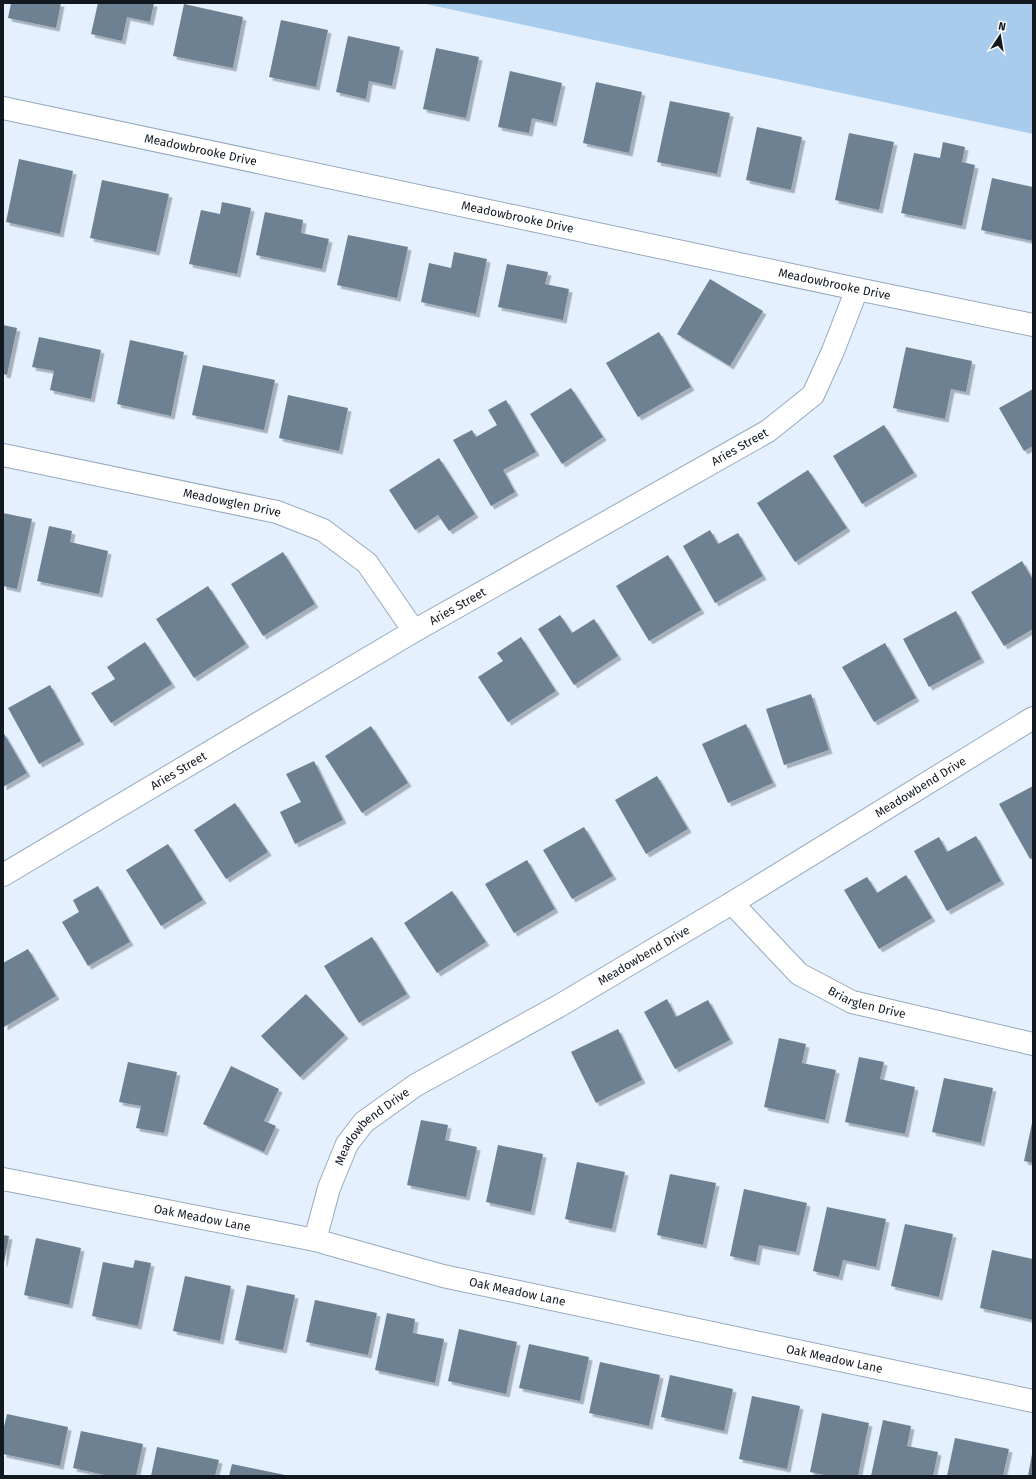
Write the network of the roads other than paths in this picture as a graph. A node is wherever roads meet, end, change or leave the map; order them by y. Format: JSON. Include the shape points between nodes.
{"nodes":[{"id":1,"x":3,"y":108,"type":"edge"},
{"id":2,"x":857,"y":289,"type":"junction"},
{"id":3,"x":1033,"y":325,"type":"edge"},
{"id":4,"x":3,"y":455,"type":"edge"},
{"id":5,"x":414,"y":631,"type":"junction"},
{"id":6,"x":1033,"y":718,"type":"edge"},
{"id":7,"x":3,"y":875,"type":"edge"},
{"id":8,"x":732,"y":903,"type":"junction"},
{"id":9,"x":1033,"y":1044,"type":"edge"},
{"id":10,"x":3,"y":1179,"type":"edge"},
{"id":11,"x":315,"y":1240,"type":"junction"},
{"id":12,"x":1033,"y":1401,"type":"edge"}],
"edges":[{"from":1,"to":2,"type":"street","name":"Meadowbrooke Drive"},
{"from":2,"to":3,"type":"street","name":"Meadowbrooke Drive"},
{"from":2,"to":5,"type":"street","name":"Aries Street","via":[[813,395],[768,431]]},
{"from":4,"to":5,"type":"street","name":"Meadowglen Drive","via":[[277,512],[323,530],[367,563]]},
{"from":5,"to":7,"type":"street","name":"Aries Street"},
{"from":6,"to":8,"type":"street","name":"Meadowbend Drive"},
{"from":8,"to":9,"type":"street","name":"Briarglen Drive","via":[[799,974],[852,1002]]},
{"from":8,"to":11,"type":"street","name":"Meadowbend Drive","via":[[559,1006],[416,1085],[364,1122],[347,1144],[329,1188]]},
{"from":10,"to":11,"type":"street","name":"Oak Meadow Lane"},
{"from":11,"to":12,"type":"street","name":"Oak Meadow Lane","via":[[443,1276]]}]}
